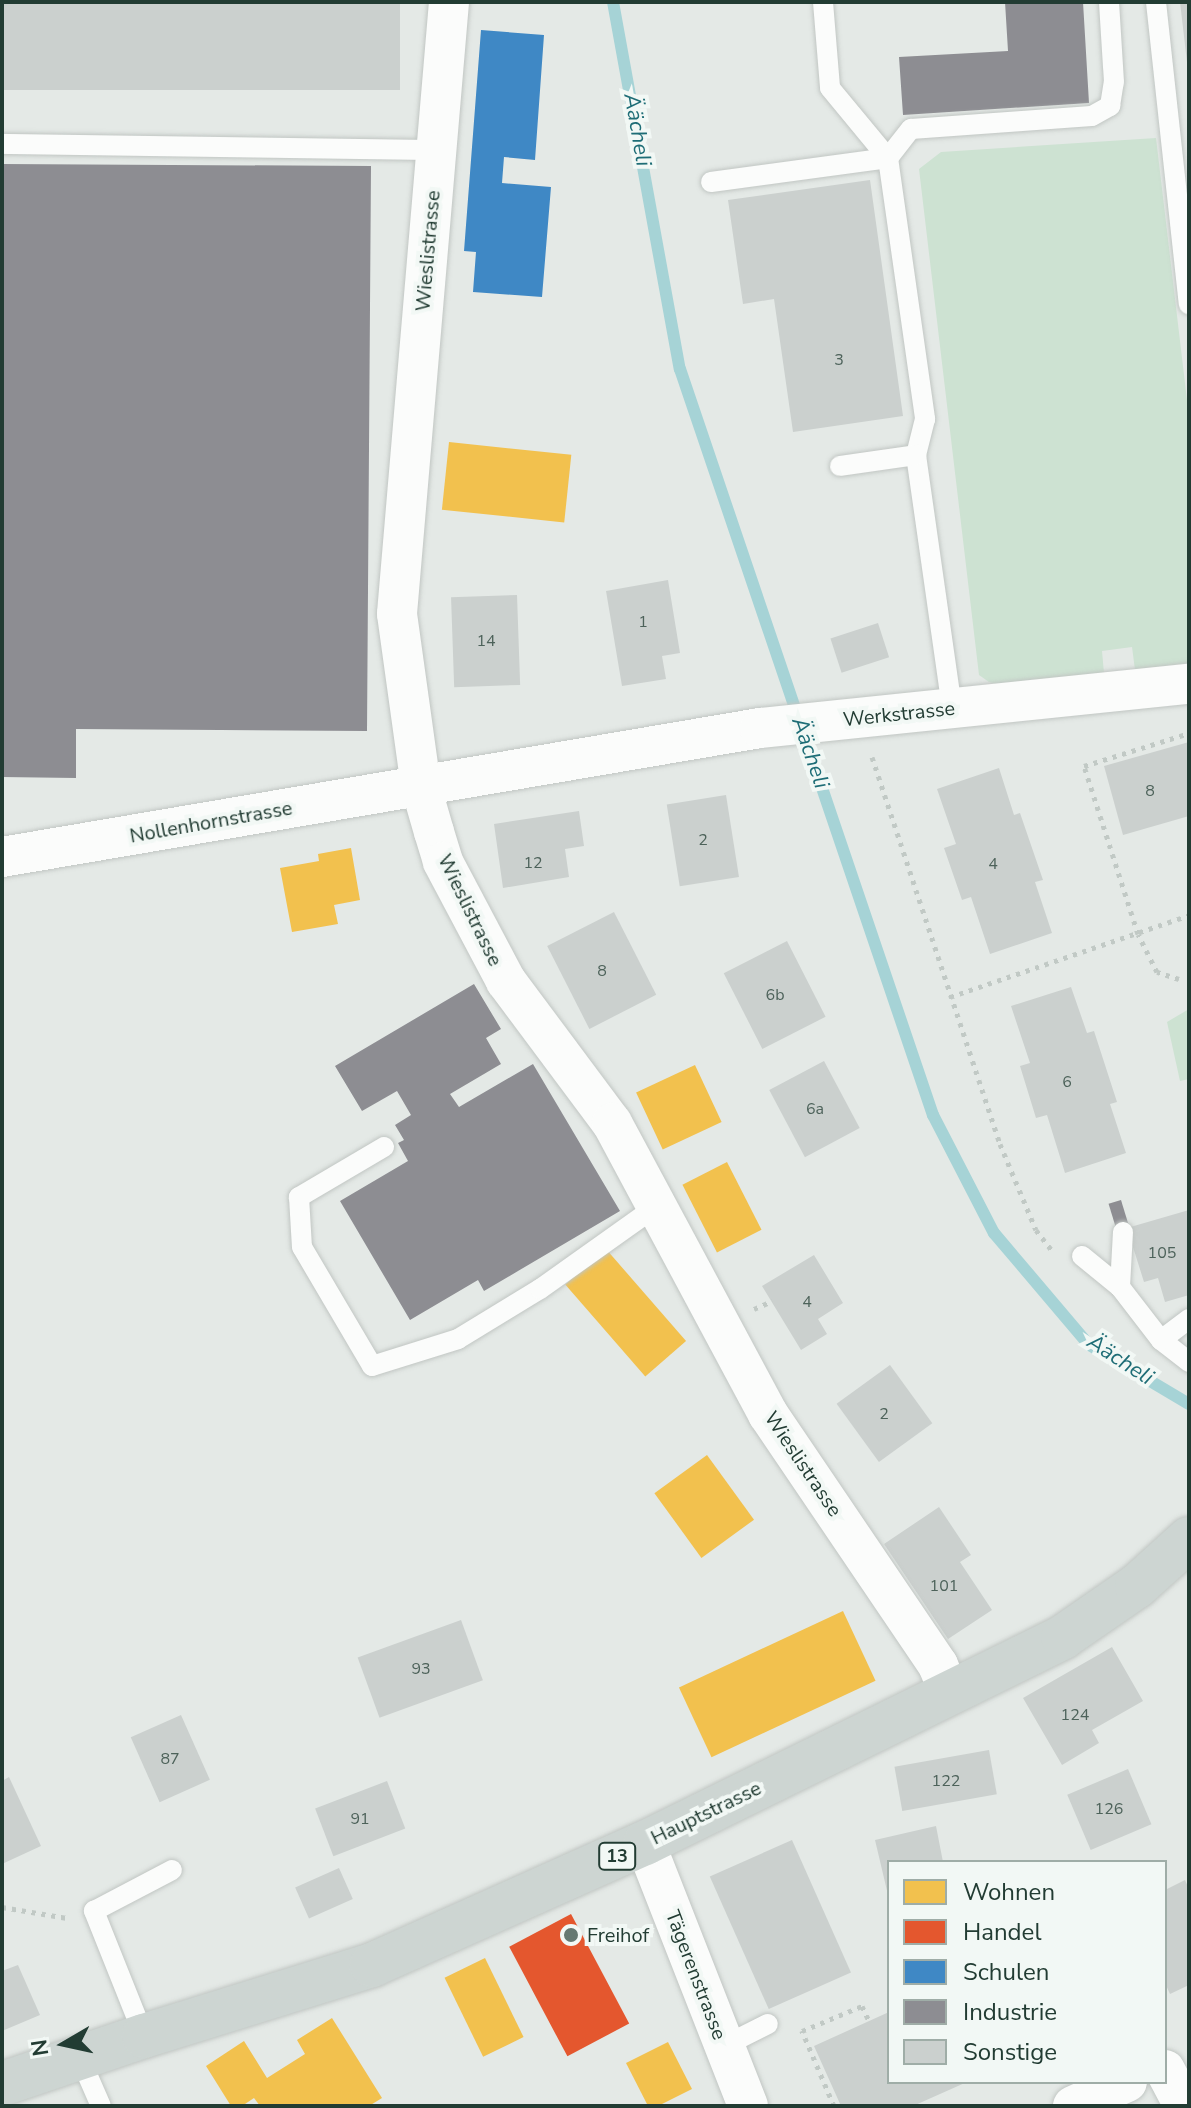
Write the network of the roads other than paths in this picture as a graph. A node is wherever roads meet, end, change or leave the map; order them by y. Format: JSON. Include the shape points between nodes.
{"nodes":[{"id":1,"x":449,"y":2,"type":"edge"},
{"id":2,"x":823,"y":2,"type":"edge"},
{"id":3,"x":1109,"y":2,"type":"edge"},
{"id":4,"x":1156,"y":2,"type":"edge"},
{"id":5,"x":2,"y":144,"type":"edge"},
{"id":6,"x":437,"y":150,"type":"junction"},
{"id":7,"x":888,"y":158,"type":"junction"},
{"id":8,"x":711,"y":182,"type":"dead end"},
{"id":9,"x":1189,"y":304,"type":"edge"},
{"id":10,"x":916,"y":455,"type":"junction"},
{"id":11,"x":840,"y":466,"type":"dead end"},
{"id":12,"x":1189,"y":684,"type":"edge"},
{"id":13,"x":952,"y":708,"type":"junction"},
{"id":14,"x":421,"y":787,"type":"junction"},
{"id":15,"x":2,"y":857,"type":"edge"},
{"id":16,"x":384,"y":1147,"type":"dead end"},
{"id":17,"x":657,"y":1206,"type":"junction"},
{"id":18,"x":1123,"y":1232,"type":"dead end"},
{"id":19,"x":1082,"y":1256,"type":"road end"},
{"id":20,"x":1120,"y":1287,"type":"junction"},
{"id":21,"x":1189,"y":1319,"type":"edge"},
{"id":22,"x":1161,"y":1340,"type":"junction"},
{"id":23,"x":1189,"y":1362,"type":"edge"},
{"id":24,"x":1189,"y":1539,"type":"edge"},
{"id":25,"x":950,"y":1694,"type":"junction"},
{"id":26,"x":645,"y":1843,"type":"junction"},
{"id":27,"x":172,"y":1870,"type":"dead end"},
{"id":28,"x":768,"y":2024,"type":"dead end"},
{"id":29,"x":144,"y":2036,"type":"junction"},
{"id":30,"x":724,"y":2046,"type":"junction"},
{"id":31,"x":1189,"y":2048,"type":"edge"},
{"id":32,"x":80,"y":2058,"type":"junction"},
{"id":33,"x":1167,"y":2063,"type":"edge"},
{"id":34,"x":1167,"y":2074,"type":"edge"},
{"id":35,"x":2,"y":2084,"type":"edge"},
{"id":36,"x":1122,"y":2084,"type":"edge"},
{"id":37,"x":101,"y":2106,"type":"edge"},
{"id":38,"x":748,"y":2106,"type":"edge"},
{"id":39,"x":1073,"y":2106,"type":"edge"},
{"id":40,"x":1184,"y":2106,"type":"edge"}],
"edges":[{"from":1,"to":6,"type":"street","name":"Wieslistrasse"},
{"from":2,"to":7,"type":"lane","via":[[830,88]]},
{"from":3,"to":7,"type":"lane","via":[[1114,82],[1110,106],[1092,116],[911,129]]},
{"from":4,"to":9,"type":"lane"},
{"from":5,"to":6,"type":"lane"},
{"from":6,"to":14,"type":"street","name":"Wieslistrasse","via":[[397,614]]},
{"from":7,"to":8,"type":"lane"},
{"from":7,"to":10,"type":"lane","via":[[925,419]]},
{"from":10,"to":11,"type":"lane"},
{"from":10,"to":13,"type":"lane"},
{"from":12,"to":13,"type":"street","name":"Werkstrasse"},
{"from":13,"to":14,"type":"street","name":"Werkstrasse","via":[[858,732],[760,728]]},
{"from":14,"to":15,"type":"street","name":"Nollenhornstrasse"},
{"from":14,"to":17,"type":"street","name":"Wieslistrasse","via":[[443,862],[506,981],[612,1123]]},
{"from":16,"to":17,"type":"lane","via":[[299,1197],[302,1247],[372,1366],[458,1339]]},
{"from":17,"to":25,"type":"street","name":"Wieslistrasse","via":[[768,1414],[938,1665]]},
{"from":18,"to":20,"type":"lane"},
{"from":19,"to":20,"type":"lane"},
{"from":20,"to":22,"type":"lane"},
{"from":21,"to":22,"type":"lane"},
{"from":22,"to":23,"type":"lane"},
{"from":24,"to":25,"type":"main road","name":"Hauptstrasse","number":"13","via":[[1137,1586],[1063,1637]]},
{"from":25,"to":26,"type":"main road","name":"Hauptstrasse","number":"13"},
{"from":26,"to":29,"type":"main road","name":"Hauptstrasse","number":"13","via":[[372,1965]]},
{"from":26,"to":30,"type":"street","name":"Tägerenstrasse"},
{"from":27,"to":29,"type":"lane","via":[[94,1911]]},
{"from":28,"to":30,"type":"lane"},
{"from":29,"to":32,"type":"main road","name":"Hauptstrasse","number":"13"},
{"from":30,"to":38,"type":"street","name":"Tägerenstrasse"},
{"from":31,"to":33,"type":"street"},
{"from":32,"to":35,"type":"main road","name":"Hauptstrasse","number":"13"},
{"from":32,"to":37,"type":"lane"},
{"from":34,"to":40,"type":"street"},
{"from":36,"to":39,"type":"street"}]}
